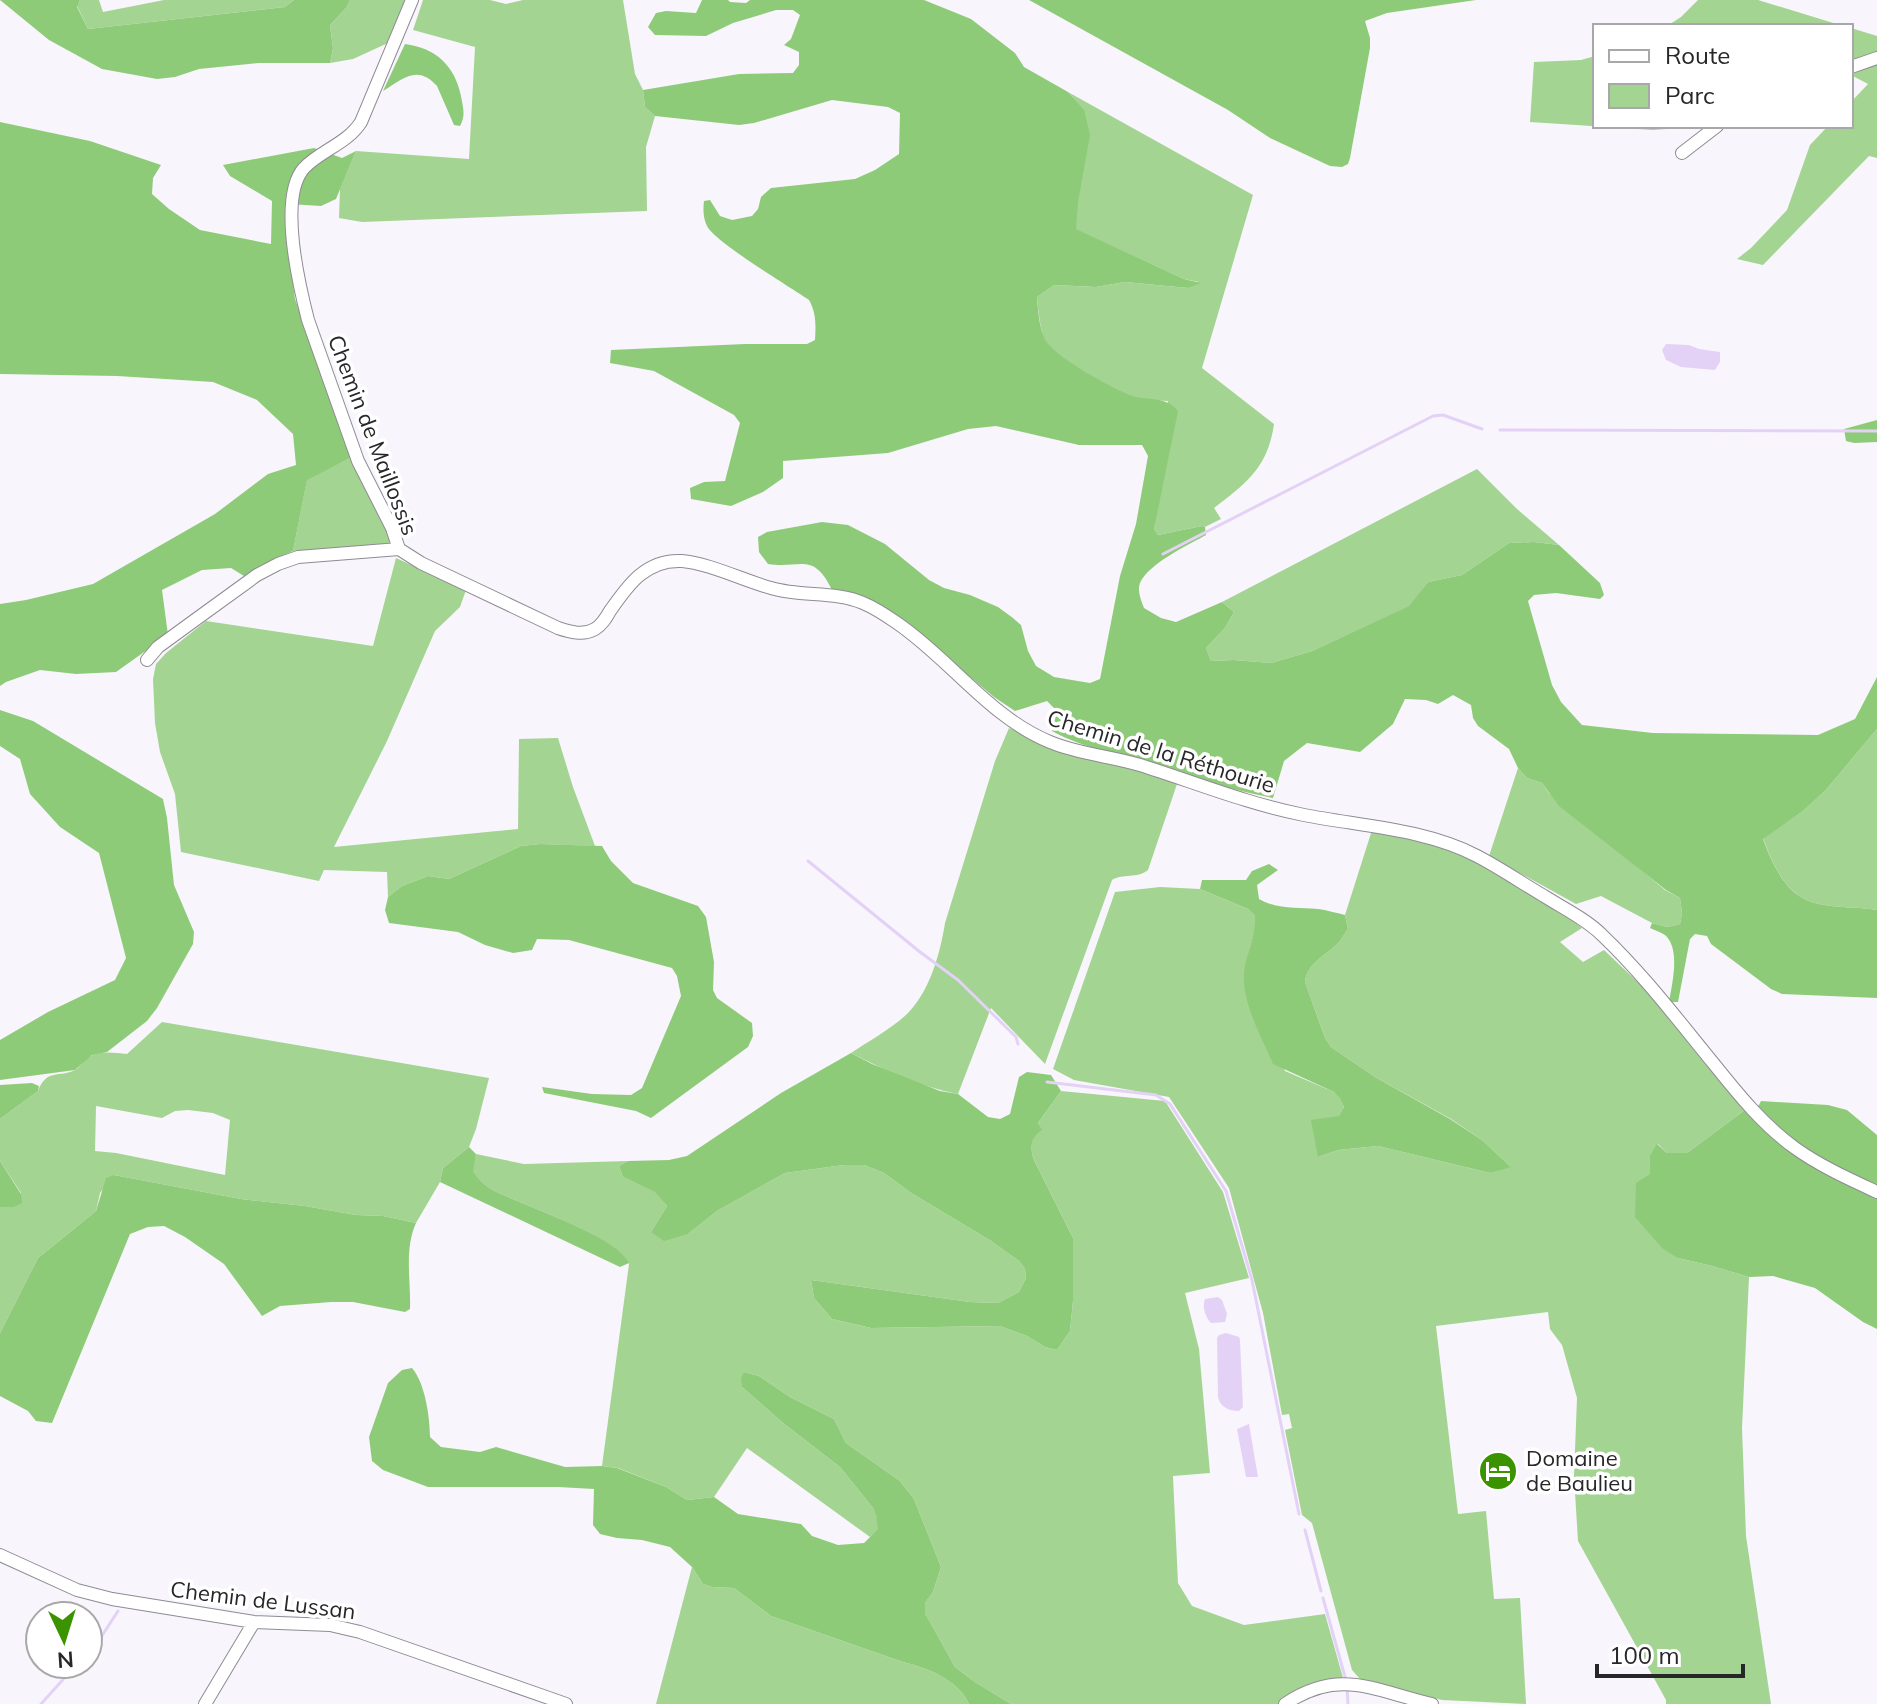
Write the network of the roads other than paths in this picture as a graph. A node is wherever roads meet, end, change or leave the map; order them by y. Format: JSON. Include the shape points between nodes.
{"nodes":[{"id":1,"x":412,"y":0,"type":"edge"},
{"id":2,"x":1877,"y":58,"type":"edge"},
{"id":3,"x":1853,"y":66,"type":"edge"},
{"id":4,"x":1714,"y":128,"type":"edge"},
{"id":5,"x":1682,"y":153,"type":"dead end"},
{"id":6,"x":399,"y":549,"type":"junction"},
{"id":7,"x":147,"y":660,"type":"dead end"},
{"id":8,"x":1877,"y":1192,"type":"edge"},
{"id":9,"x":0,"y":1555,"type":"edge"},
{"id":10,"x":254,"y":1622,"type":"junction"},
{"id":11,"x":205,"y":1704,"type":"edge"},
{"id":12,"x":566,"y":1704,"type":"edge"},
{"id":13,"x":1285,"y":1704,"type":"edge"},
{"id":14,"x":1432,"y":1704,"type":"edge"}],
"edges":[{"from":1,"to":6,"type":"street","name":"Chemin de Maillossis","via":[[361,122],[302,171],[295,181],[291,213],[308,320],[358,461]]},
{"from":2,"to":3,"type":"street"},
{"from":4,"to":5,"type":"street"},
{"from":6,"to":7,"type":"street","name":"Chemin de Maillossis","via":[[298,557],[278,564]]},
{"from":6,"to":8,"type":"street","name":"Chemin de la Réthourie","via":[[573,633],[594,630],[602,623],[644,570],[682,561],[772,589],[861,602],[900,625],[995,708],[1046,740],[1286,811],[1437,840],[1467,851],[1599,932],[1767,1124],[1810,1158]]},
{"from":9,"to":10,"type":"street","name":"Chemin de Lussan","via":[[77,1590]]},
{"from":10,"to":11,"type":"street"},
{"from":10,"to":12,"type":"street","name":"Chemin de Lussan","via":[[330,1625],[360,1632]]},
{"from":13,"to":14,"type":"street","via":[[1313,1689],[1352,1683]]}]}
